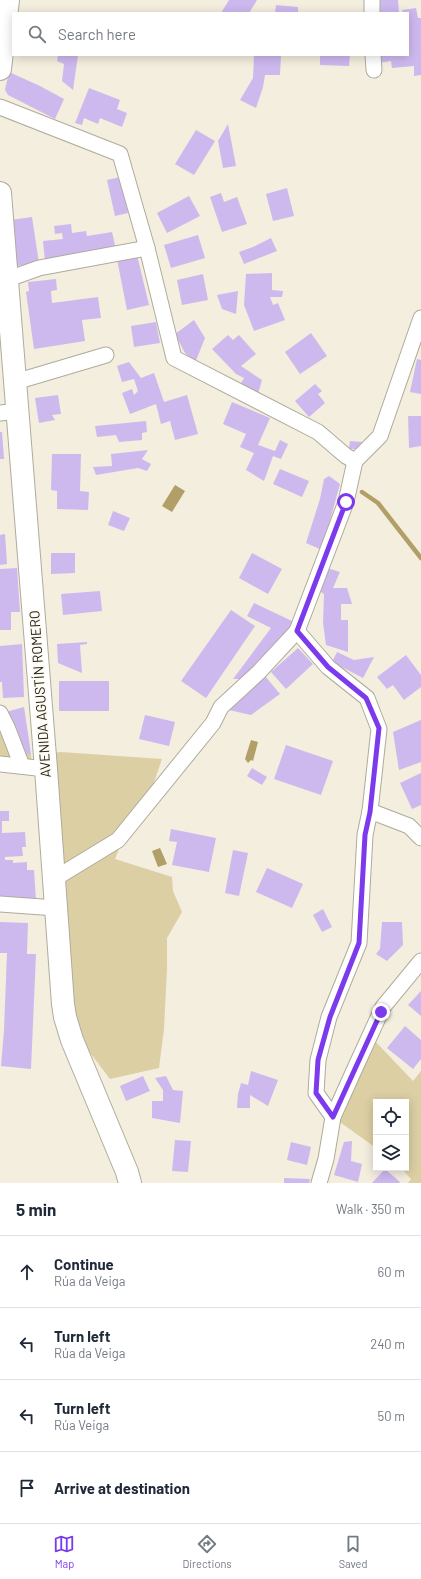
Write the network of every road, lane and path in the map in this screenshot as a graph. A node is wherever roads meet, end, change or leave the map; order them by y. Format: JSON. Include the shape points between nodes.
{"nodes":[{"id":1,"x":8,"y":0,"type":"edge"},
{"id":2,"x":372,"y":0,"type":"edge"},
{"id":3,"x":372,"y":12,"type":"edge"},
{"id":4,"x":2,"y":35,"type":"edge"},
{"id":5,"x":374,"y":56,"type":"edge"},
{"id":6,"x":0,"y":69,"type":"edge"},
{"id":7,"x":374,"y":70,"type":"dead end"},
{"id":8,"x":0,"y":107,"type":"edge"},
{"id":9,"x":0,"y":193,"type":"edge"},
{"id":10,"x":147,"y":248,"type":"junction"},
{"id":11,"x":3,"y":281,"type":"edge"},
{"id":12,"x":421,"y":318,"type":"edge"},
{"id":13,"x":106,"y":355,"type":"dead end"},
{"id":14,"x":16,"y":382,"type":"junction"},
{"id":15,"x":9,"y":412,"type":"edge"},
{"id":16,"x":355,"y":461,"type":"junction"},
{"id":17,"x":297,"y":631,"type":"junction"},
{"id":18,"x":0,"y":713,"type":"edge"},
{"id":19,"x":0,"y":764,"type":"edge"},
{"id":20,"x":22,"y":766,"type":"junction"},
{"id":21,"x":46,"y":770,"type":"junction"},
{"id":22,"x":370,"y":812,"type":"junction"},
{"id":23,"x":421,"y":838,"type":"edge"},
{"id":24,"x":54,"y":879,"type":"junction"},
{"id":25,"x":0,"y":904,"type":"edge"},
{"id":26,"x":56,"y":908,"type":"junction"},
{"id":27,"x":421,"y":961,"type":"edge"},
{"id":28,"x":333,"y":1117,"type":"junction"},
{"id":29,"x":130,"y":1183,"type":"edge"},
{"id":30,"x":319,"y":1183,"type":"edge"}],
"edges":[{"from":1,"to":4,"type":"street"},
{"from":2,"to":3,"type":"street"},
{"from":4,"to":6,"type":"street"},
{"from":5,"to":7,"type":"street"},
{"from":8,"to":10,"type":"street","via":[[120,154]]},
{"from":9,"to":11,"type":"street","name":"AVENIDA AGUSTÍN ROMERO"},
{"from":10,"to":11,"type":"street","via":[[39,268]]},
{"from":10,"to":16,"type":"street","via":[[174,358],[318,432]]},
{"from":11,"to":14,"type":"street","name":"AVENIDA AGUSTÍN ROMERO"},
{"from":12,"to":16,"type":"street","via":[[380,436]]},
{"from":13,"to":14,"type":"street"},
{"from":14,"to":15,"type":"street","name":"AVENIDA AGUSTÍN ROMERO"},
{"from":15,"to":21,"type":"street","name":"AVENIDA AGUSTÍN ROMERO"},
{"from":16,"to":17,"type":"street","via":[[346,502]]},
{"from":17,"to":22,"type":"street","via":[[328,667],[366,698],[379,728]]},
{"from":17,"to":24,"type":"street","via":[[259,672],[221,707],[213,723],[118,840]]},
{"from":18,"to":20,"type":"street"},
{"from":19,"to":20,"type":"street"},
{"from":20,"to":21,"type":"street"},
{"from":21,"to":24,"type":"street","name":"AVENIDA AGUSTÍN ROMERO"},
{"from":22,"to":23,"type":"street","via":[[409,826]]},
{"from":22,"to":28,"type":"street","via":[[365,835],[359,943],[330,1017],[318,1060],[316,1093]]},
{"from":24,"to":26,"type":"street","name":"AVENIDA AGUSTÍN ROMERO"},
{"from":25,"to":26,"type":"street"},
{"from":26,"to":29,"type":"street","name":"AVENIDA AGUSTÍN ROMERO","via":[[65,1017]]},
{"from":27,"to":28,"type":"street","via":[[383,1007]]},
{"from":28,"to":30,"type":"street"}]}
